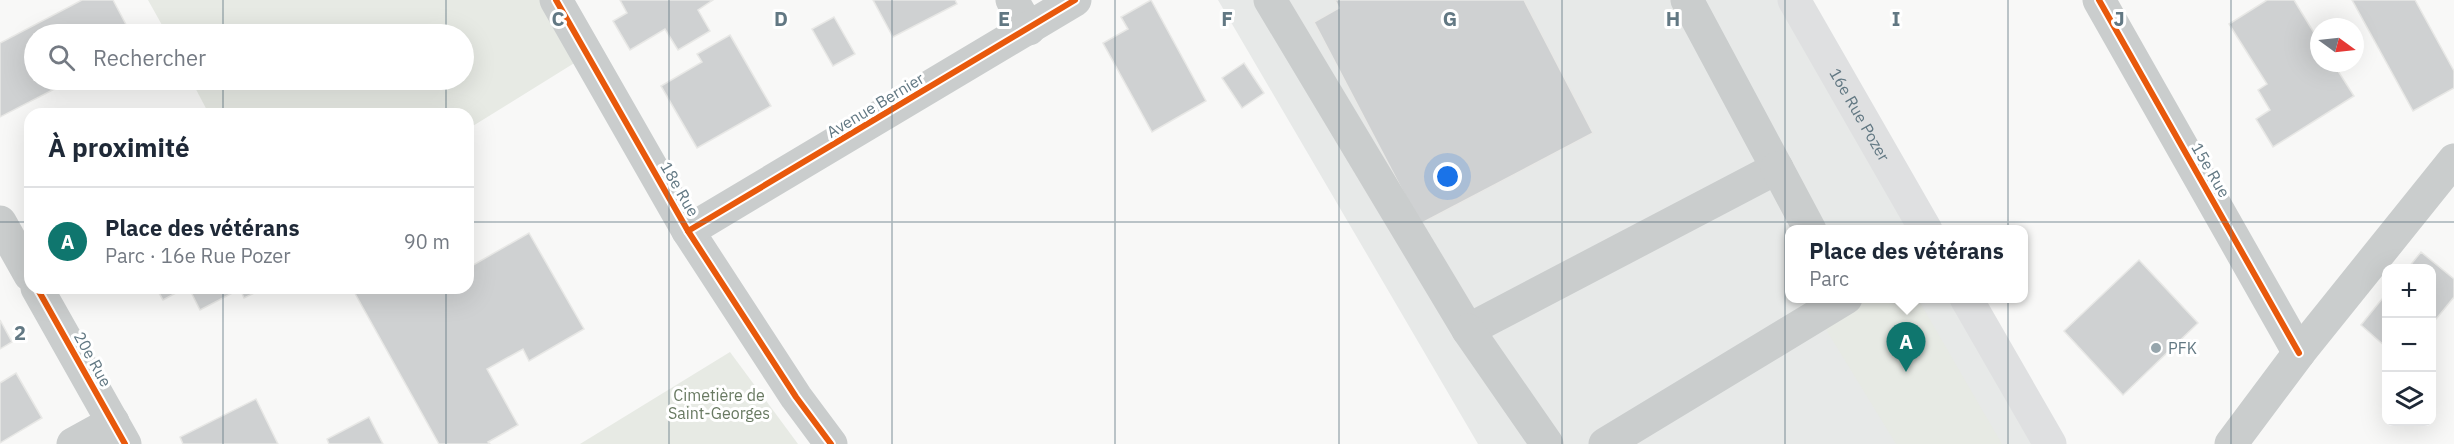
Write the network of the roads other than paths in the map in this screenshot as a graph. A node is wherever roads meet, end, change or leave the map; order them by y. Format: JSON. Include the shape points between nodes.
{"nodes":[{"id":1,"x":556,"y":0,"type":"edge"},
{"id":2,"x":1012,"y":0,"type":"edge"},
{"id":3,"x":1075,"y":0,"type":"edge"},
{"id":4,"x":1270,"y":0,"type":"edge"},
{"id":5,"x":1687,"y":0,"type":"edge"},
{"id":6,"x":1794,"y":0,"type":"edge"},
{"id":7,"x":2099,"y":0,"type":"edge"},
{"id":8,"x":1029,"y":29,"type":"junction"},
{"id":9,"x":2454,"y":160,"type":"edge"},
{"id":10,"x":1777,"y":168,"type":"junction"},
{"id":11,"x":0,"y":222,"type":"edge"},
{"id":12,"x":1807,"y":225,"type":"edge"},
{"id":13,"x":1923,"y":225,"type":"edge"},
{"id":14,"x":688,"y":231,"type":"junction"},
{"id":15,"x":24,"y":264,"type":"edge"},
{"id":16,"x":40,"y":294,"type":"edge"},
{"id":17,"x":1838,"y":303,"type":"edge"},
{"id":18,"x":1969,"y":303,"type":"edge"},
{"id":19,"x":1468,"y":330,"type":"junction"},
{"id":20,"x":2299,"y":353,"type":"junction"},
{"id":21,"x":119,"y":433,"type":"edge"},
{"id":22,"x":74,"y":444,"type":"edge"},
{"id":23,"x":831,"y":444,"type":"edge"},
{"id":24,"x":1547,"y":444,"type":"edge"},
{"id":25,"x":1605,"y":444,"type":"edge"},
{"id":26,"x":2050,"y":444,"type":"edge"},
{"id":27,"x":2231,"y":444,"type":"edge"}],
"edges":[{"from":1,"to":14,"type":"street","name":"18e Rue"},
{"from":2,"to":8,"type":"street"},
{"from":3,"to":8,"type":"street","name":"Avenue Bernier"},
{"from":4,"to":19,"type":"street"},
{"from":5,"to":10,"type":"street"},
{"from":6,"to":13,"type":"main road","name":"16e Rue Pozer"},
{"from":7,"to":20,"type":"street","name":"15e Rue"},
{"from":8,"to":14,"type":"street","name":"Avenue Bernier"},
{"from":9,"to":20,"type":"street"},
{"from":10,"to":12,"type":"street"},
{"from":10,"to":19,"type":"street"},
{"from":11,"to":15,"type":"street"},
{"from":14,"to":23,"type":"street","name":"18e Rue"},
{"from":16,"to":21,"type":"street","name":"20e Rue"},
{"from":17,"to":25,"type":"street"},
{"from":18,"to":26,"type":"main road"},
{"from":19,"to":24,"type":"street"},
{"from":20,"to":27,"type":"street"},
{"from":21,"to":22,"type":"street"}]}
